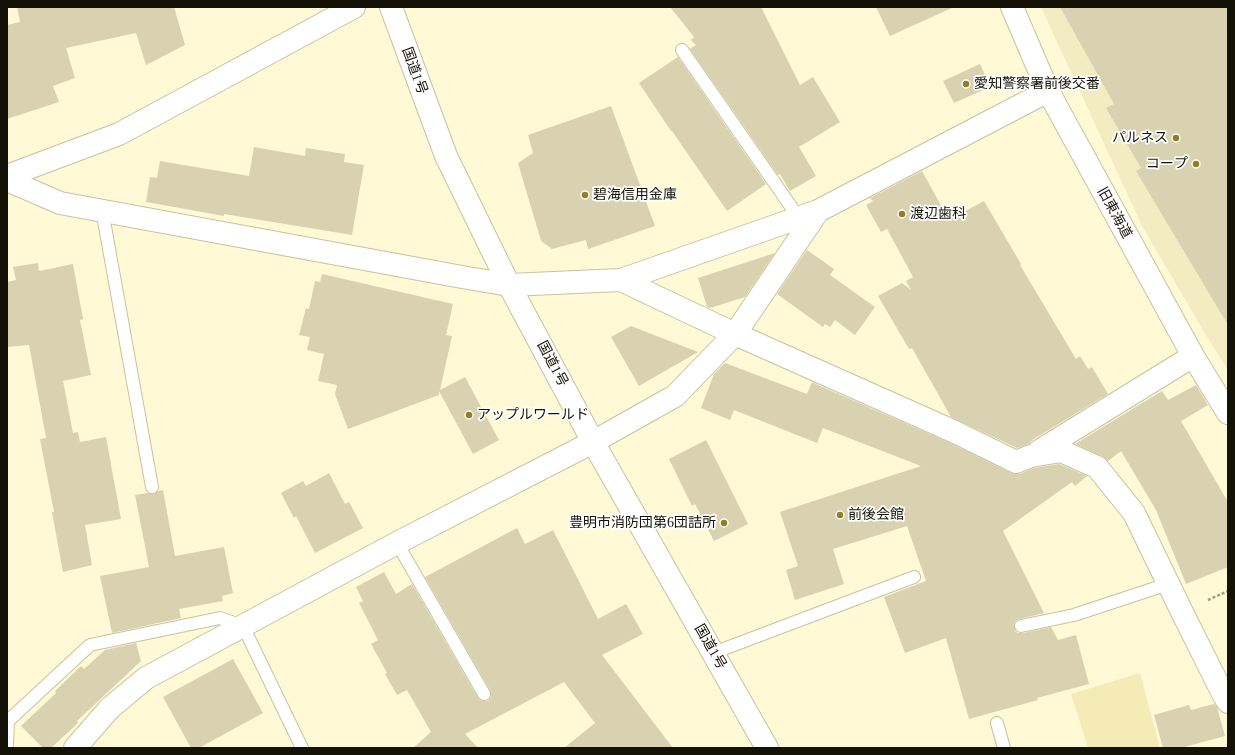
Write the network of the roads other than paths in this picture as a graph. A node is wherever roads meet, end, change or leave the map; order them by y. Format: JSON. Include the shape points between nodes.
{"nodes":[{"id":1,"x":354,"y":7,"type":"edge"},
{"id":2,"x":391,"y":7,"type":"edge"},
{"id":3,"x":1012,"y":7,"type":"edge"},
{"id":4,"x":682,"y":50,"type":"dead end"},
{"id":5,"x":1048,"y":91,"type":"junction"},
{"id":6,"x":7,"y":176,"type":"edge"},
{"id":7,"x":7,"y":180,"type":"edge"},
{"id":8,"x":102,"y":210,"type":"junction"},
{"id":9,"x":808,"y":215,"type":"junction"},
{"id":10,"x":621,"y":280,"type":"junction"},
{"id":11,"x":509,"y":285,"type":"junction"},
{"id":12,"x":735,"y":334,"type":"junction"},
{"id":13,"x":1193,"y":356,"type":"junction"},
{"id":14,"x":1228,"y":413,"type":"edge"},
{"id":15,"x":593,"y":442,"type":"junction"},
{"id":16,"x":1031,"y":456,"type":"junction"},
{"id":17,"x":152,"y":487,"type":"dead end"},
{"id":18,"x":397,"y":543,"type":"junction"},
{"id":19,"x":914,"y":577,"type":"dead end"},
{"id":20,"x":1168,"y":584,"type":"junction"},
{"id":21,"x":243,"y":626,"type":"junction"},
{"id":22,"x":1021,"y":626,"type":"dead end"},
{"id":23,"x":713,"y":653,"type":"junction"},
{"id":24,"x":484,"y":694,"type":"dead end"},
{"id":25,"x":1228,"y":702,"type":"edge"},
{"id":26,"x":997,"y":723,"type":"dead end"},
{"id":27,"x":7,"y":744,"type":"edge"},
{"id":28,"x":75,"y":748,"type":"edge"},
{"id":29,"x":302,"y":748,"type":"edge"},
{"id":30,"x":767,"y":748,"type":"edge"},
{"id":31,"x":1004,"y":748,"type":"edge"}],
"edges":[{"from":1,"to":6,"type":"main road","via":[[119,134]]},
{"from":2,"to":11,"type":"main road","name":"国道1号","via":[[446,156]]},
{"from":3,"to":5,"type":"main road","name":"旧東海道"},
{"from":4,"to":9,"type":"lane"},
{"from":5,"to":9,"type":"main road"},
{"from":5,"to":13,"type":"main road","name":"旧東海道"},
{"from":7,"to":8,"type":"main road","via":[[60,202]]},
{"from":8,"to":11,"type":"main road"},
{"from":8,"to":17,"type":"lane"},
{"from":9,"to":10,"type":"main road"},
{"from":9,"to":12,"type":"main road"},
{"from":10,"to":11,"type":"main road"},
{"from":10,"to":12,"type":"main road"},
{"from":11,"to":15,"type":"main road","name":"国道1号"},
{"from":12,"to":15,"type":"main road","via":[[675,396]]},
{"from":12,"to":16,"type":"main road","via":[[955,432],[1016,462]]},
{"from":13,"to":14,"type":"main road","name":"旧東海道"},
{"from":13,"to":16,"type":"main road"},
{"from":15,"to":18,"type":"main road"},
{"from":15,"to":23,"type":"main road","name":"国道1号"},
{"from":16,"to":20,"type":"main road","via":[[1061,451],[1097,467],[1134,513]]},
{"from":18,"to":21,"type":"main road"},
{"from":18,"to":24,"type":"lane"},
{"from":19,"to":23,"type":"lane"},
{"from":20,"to":22,"type":"lane","via":[[1074,615]]},
{"from":20,"to":25,"type":"main road"},
{"from":21,"to":27,"type":"lane","via":[[220,618],[90,645],[8,721]]},
{"from":21,"to":28,"type":"main road","via":[[146,678],[110,708]]},
{"from":21,"to":29,"type":"lane"},
{"from":23,"to":30,"type":"main road","name":"国道1号"},
{"from":26,"to":31,"type":"lane"}]}
